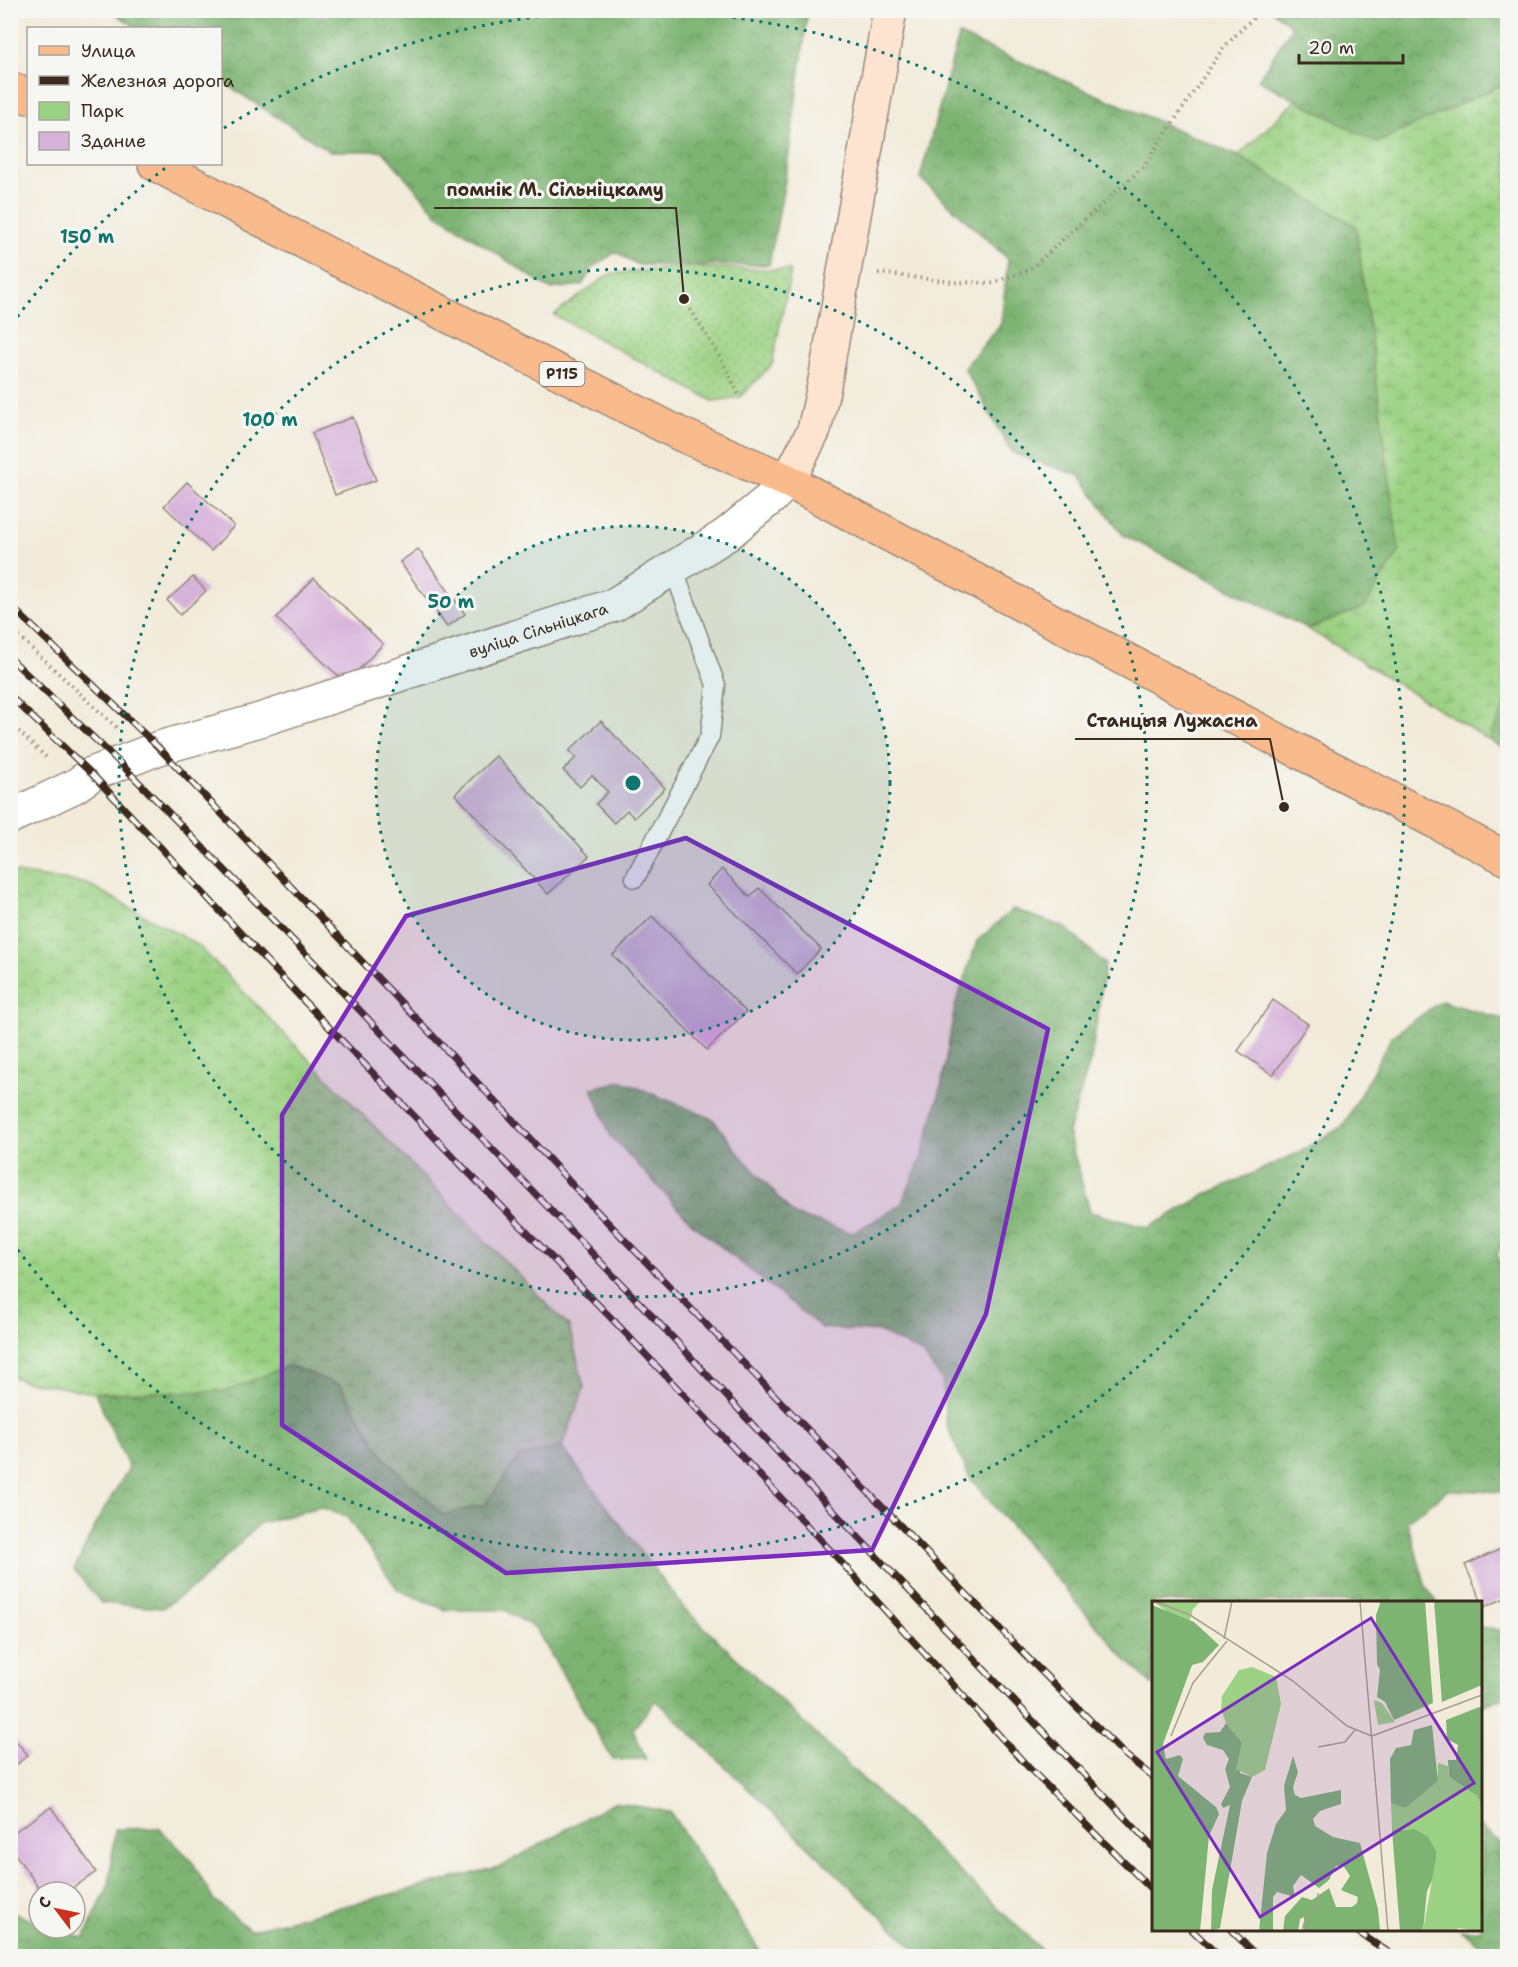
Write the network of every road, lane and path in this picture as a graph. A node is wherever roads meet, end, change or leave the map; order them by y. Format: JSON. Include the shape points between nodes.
{"nodes":[{"id":1,"x":890,"y":10,"type":"edge"},
{"id":2,"x":1261,"y":10,"type":"edge"},
{"id":3,"x":10,"y":88,"type":"edge"},
{"id":4,"x":27,"y":96,"type":"edge"},
{"id":5,"x":156,"y":165,"type":"edge"},
{"id":6,"x":845,"y":268,"type":"junction"},
{"id":7,"x":684,"y":299,"type":"dead end"},
{"id":8,"x":740,"y":397,"type":"dead end"},
{"id":9,"x":788,"y":482,"type":"junction"},
{"id":10,"x":673,"y":568,"type":"junction"},
{"id":11,"x":10,"y":628,"type":"edge"},
{"id":12,"x":10,"y":723,"type":"edge"},
{"id":13,"x":118,"y":729,"type":"dead end"},
{"id":14,"x":75,"y":786,"type":"junction"},
{"id":15,"x":10,"y":817,"type":"edge"},
{"id":16,"x":1508,"y":859,"type":"edge"},
{"id":17,"x":635,"y":878,"type":"dead end"}],
"edges":[{"from":1,"to":6,"type":"main road"},
{"from":2,"to":6,"type":"path","via":[[1224,47],[1143,168],[1029,270],[992,283]]},
{"from":3,"to":4,"type":"main road"},
{"from":5,"to":9,"type":"main road","number":"Р115","via":[[680,434]]},
{"from":6,"to":9,"type":"main road","via":[[814,430]]},
{"from":7,"to":8,"type":"path"},
{"from":9,"to":10,"type":"street","name":"вуліца Сільніцкага","via":[[726,535]]},
{"from":9,"to":16,"type":"main road","number":"Р115"},
{"from":10,"to":14,"type":"street","name":"вуліца Сільніцкага","via":[[614,605],[260,720],[159,748],[92,774]]},
{"from":10,"to":17,"type":"lane","via":[[716,685],[710,736]]},
{"from":11,"to":13,"type":"path"},
{"from":12,"to":14,"type":"path"},
{"from":14,"to":15,"type":"street","name":"вуліца Сільніцкага"}]}
